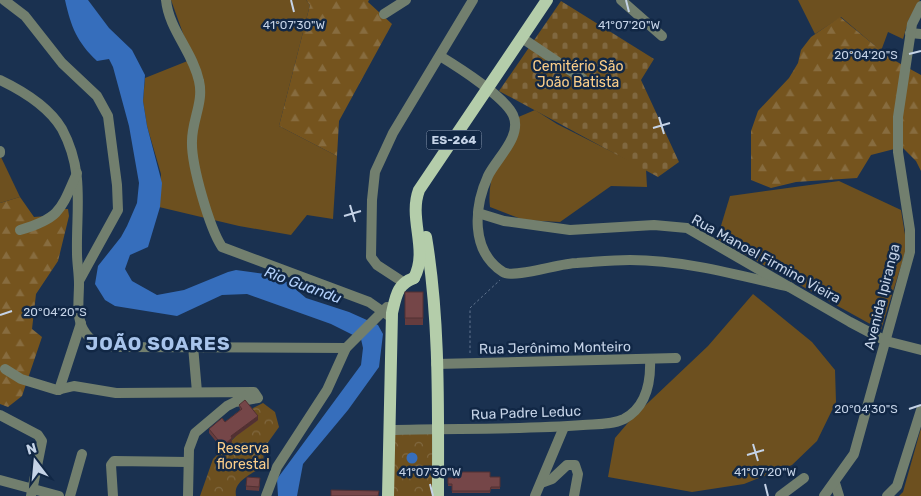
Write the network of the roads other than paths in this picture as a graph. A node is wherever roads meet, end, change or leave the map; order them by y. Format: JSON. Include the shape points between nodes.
{"nodes":[{"id":1,"x":4,"y":0,"type":"edge"},
{"id":2,"x":166,"y":0,"type":"edge"},
{"id":3,"x":406,"y":0,"type":"edge"},
{"id":4,"x":473,"y":0,"type":"edge"},
{"id":5,"x":547,"y":0,"type":"edge"},
{"id":6,"x":621,"y":0,"type":"edge"},
{"id":7,"x":921,"y":6,"type":"edge"},
{"id":8,"x":384,"y":14,"type":"dead end"},
{"id":9,"x":910,"y":33,"type":"junction"},
{"id":10,"x":921,"y":34,"type":"edge"},
{"id":11,"x":662,"y":36,"type":"dead end"},
{"id":12,"x":522,"y":38,"type":"junction"},
{"id":13,"x":440,"y":56,"type":"junction"},
{"id":14,"x":583,"y":78,"type":"dead end"},
{"id":15,"x":0,"y":80,"type":"edge"},
{"id":16,"x":488,"y":90,"type":"junction"},
{"id":17,"x":77,"y":172,"type":"junction"},
{"id":18,"x":419,"y":190,"type":"junction"},
{"id":19,"x":478,"y":213,"type":"junction"},
{"id":20,"x":20,"y":230,"type":"dead end"},
{"id":21,"x":79,"y":280,"type":"junction"},
{"id":22,"x":409,"y":280,"type":"junction"},
{"id":23,"x":790,"y":288,"type":"junction"},
{"id":24,"x":432,"y":296,"type":"junction"},
{"id":25,"x":389,"y":314,"type":"junction"},
{"id":26,"x":80,"y":323,"type":"junction"},
{"id":27,"x":886,"y":341,"type":"junction"},
{"id":28,"x":350,"y":345,"type":"junction"},
{"id":29,"x":193,"y":346,"type":"junction"},
{"id":30,"x":921,"y":350,"type":"edge"},
{"id":31,"x":676,"y":358,"type":"dead end"},
{"id":32,"x":650,"y":360,"type":"junction"},
{"id":33,"x":436,"y":364,"type":"junction"},
{"id":34,"x":5,"y":369,"type":"dead end"},
{"id":35,"x":59,"y":390,"type":"junction"},
{"id":36,"x":197,"y":392,"type":"junction"},
{"id":37,"x":921,"y":410,"type":"edge"},
{"id":38,"x":0,"y":414,"type":"edge"},
{"id":39,"x":564,"y":426,"type":"junction"},
{"id":40,"x":438,"y":429,"type":"junction"},
{"id":41,"x":389,"y":430,"type":"junction"},
{"id":42,"x":82,"y":454,"type":"dead end"},
{"id":43,"x":188,"y":462,"type":"junction"},
{"id":44,"x":804,"y":478,"type":"dead end"},
{"id":45,"x":0,"y":480,"type":"edge"},
{"id":46,"x":835,"y":483,"type":"junction"},
{"id":47,"x":540,"y":491,"type":"edge"},
{"id":48,"x":32,"y":493,"type":"edge"},
{"id":49,"x":59,"y":496,"type":"edge"},
{"id":50,"x":70,"y":496,"type":"edge"},
{"id":51,"x":113,"y":496,"type":"edge"},
{"id":52,"x":188,"y":496,"type":"edge"},
{"id":53,"x":266,"y":496,"type":"edge"},
{"id":54,"x":388,"y":496,"type":"edge"},
{"id":55,"x":438,"y":496,"type":"edge"},
{"id":56,"x":574,"y":496,"type":"edge"},
{"id":57,"x":780,"y":496,"type":"edge"},
{"id":58,"x":824,"y":496,"type":"edge"},
{"id":59,"x":839,"y":496,"type":"edge"},
{"id":60,"x":887,"y":496,"type":"edge"}],
"edges":[{"from":1,"to":21,"type":"street","via":[[24,16],[62,63],[97,96],[108,116],[118,210]]},
{"from":2,"to":25,"type":"street","via":[[171,22],[199,79],[201,93],[192,140],[193,154],[213,230],[222,246],[369,302]]},
{"from":3,"to":8,"type":"street"},
{"from":4,"to":13,"type":"street"},
{"from":5,"to":12,"type":"main road","number":"ES-264"},
{"from":6,"to":11,"type":"street"},
{"from":7,"to":9,"type":"street","name":"Avenida Ipiranga"},
{"from":9,"to":10,"type":"street"},
{"from":9,"to":27,"type":"street","name":"Avenida Ipiranga","via":[[897,139],[910,230],[910,252]]},
{"from":12,"to":14,"type":"street"},
{"from":12,"to":16,"type":"main road","number":"ES-264"},
{"from":13,"to":16,"type":"street"},
{"from":13,"to":22,"type":"street","via":[[393,133],[375,172],[371,257],[375,264]]},
{"from":15,"to":17,"type":"street","via":[[33,99],[59,125]]},
{"from":16,"to":18,"type":"main road","number":"ES-264"},
{"from":16,"to":19,"type":"street","via":[[511,112],[515,128],[488,175]]},
{"from":17,"to":20,"type":"street","via":[[60,210],[44,221]]},
{"from":17,"to":21,"type":"street","via":[[80,189]]},
{"from":18,"to":22,"type":"main road","number":"ES-264","via":[[415,210],[420,265]]},
{"from":18,"to":24,"type":"main road"},
{"from":19,"to":23,"type":"street","name":"Rua Manoel Firmino Vieira","via":[[504,221],[570,230],[654,226],[687,228]]},
{"from":19,"to":23,"type":"street","via":[[481,244],[493,264],[506,274],[522,274],[556,264],[631,260],[699,268]]},
{"from":21,"to":26,"type":"street"},
{"from":22,"to":24,"type":"main road","via":[[425,286]]},
{"from":22,"to":25,"type":"main road","number":"ES-264","via":[[396,296]]},
{"from":23,"to":27,"type":"street","name":"Rua Manoel Firmino Vieira"},
{"from":24,"to":33,"type":"main road"},
{"from":25,"to":28,"type":"street","via":[[370,325]]},
{"from":25,"to":41,"type":"main road","number":"ES-264"},
{"from":26,"to":29,"type":"street","via":[[88,336],[103,346]]},
{"from":26,"to":35,"type":"street"},
{"from":27,"to":30,"type":"street","name":"Rua Manoel Firmino Vieira"},
{"from":27,"to":46,"type":"street","name":"Avenida Ipiranga","via":[[854,454]]},
{"from":28,"to":29,"type":"street"},
{"from":28,"to":53,"type":"street","via":[[323,397],[277,467]]},
{"from":29,"to":36,"type":"street"},
{"from":31,"to":32,"type":"street","name":"Rua Jerônimo Monteiro"},
{"from":32,"to":33,"type":"street","name":"Rua Jerônimo Monteiro"},
{"from":32,"to":39,"type":"street","name":"Rua Padre Leduc","via":[[650,380],[643,400],[627,417],[615,422]]},
{"from":33,"to":40,"type":"main road"},
{"from":34,"to":35,"type":"street","via":[[21,379]]},
{"from":35,"to":36,"type":"street","via":[[74,386],[116,393]]},
{"from":36,"to":43,"type":"street","via":[[252,392],[258,398],[235,402],[204,424],[191,441]]},
{"from":37,"to":60,"type":"street","via":[[897,486]]},
{"from":38,"to":48,"type":"street","via":[[41,438]]},
{"from":39,"to":40,"type":"street","name":"Rua Padre Leduc"},
{"from":39,"to":47,"type":"street"},
{"from":40,"to":41,"type":"street","name":"Rua Padre Leduc"},
{"from":40,"to":55,"type":"main road"},
{"from":41,"to":54,"type":"main road","number":"ES-264"},
{"from":42,"to":50,"type":"street"},
{"from":43,"to":51,"type":"street","via":[[116,461],[111,465]]},
{"from":43,"to":52,"type":"street"},
{"from":44,"to":57,"type":"street"},
{"from":45,"to":48,"type":"street"},
{"from":46,"to":58,"type":"street","name":"Avenida Ipiranga"},
{"from":46,"to":59,"type":"street"},
{"from":47,"to":56,"type":"street","via":[[567,465],[574,465],[578,474]]},
{"from":48,"to":49,"type":"street"}]}
